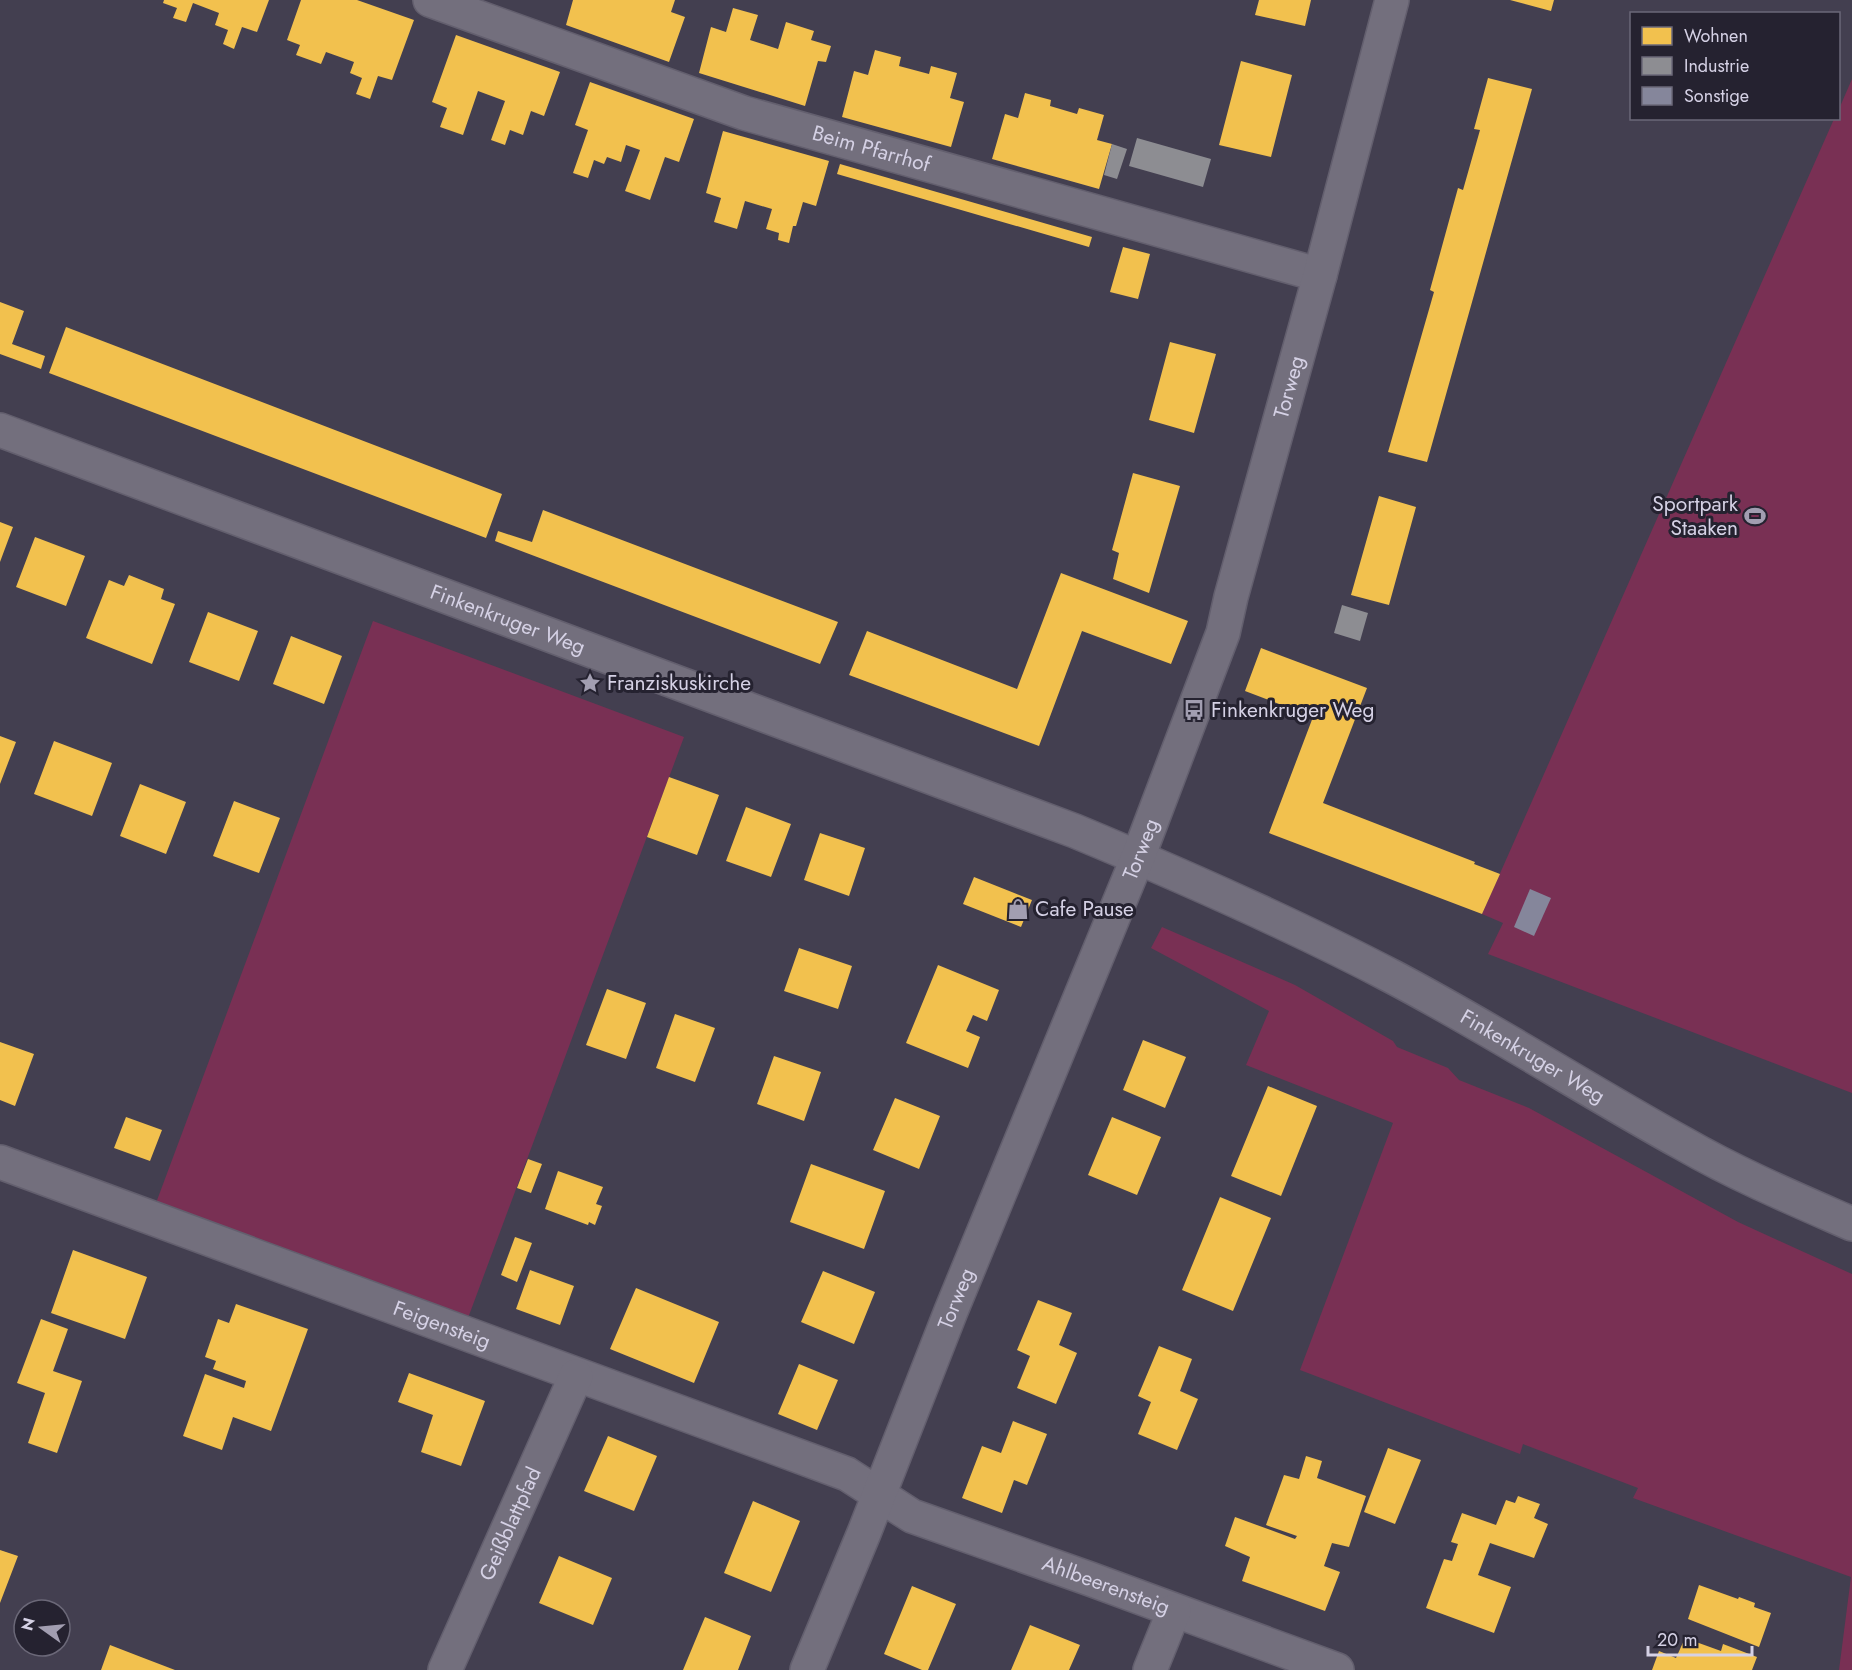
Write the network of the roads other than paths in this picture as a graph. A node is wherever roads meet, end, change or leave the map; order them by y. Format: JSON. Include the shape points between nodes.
{"nodes":[{"id":1,"x":430,"y":0,"type":"edge"},
{"id":2,"x":1392,"y":0,"type":"edge"},
{"id":3,"x":1320,"y":275,"type":"junction"},
{"id":4,"x":0,"y":430,"type":"edge"},
{"id":5,"x":1138,"y":857,"type":"junction"},
{"id":6,"x":0,"y":1162,"type":"edge"},
{"id":7,"x":1852,"y":1224,"type":"edge"},
{"id":8,"x":576,"y":1376,"type":"junction"},
{"id":9,"x":879,"y":1496,"type":"junction"},
{"id":10,"x":1174,"y":1611,"type":"junction"},
{"id":11,"x":445,"y":1670,"type":"edge"},
{"id":12,"x":807,"y":1670,"type":"edge"},
{"id":13,"x":1150,"y":1670,"type":"edge"},
{"id":14,"x":1337,"y":1670,"type":"edge"}],
"edges":[{"from":1,"to":3,"type":"street","name":"Beim Pfarrhof","via":[[744,112]]},
{"from":2,"to":3,"type":"street","name":"Torweg"},
{"from":3,"to":5,"type":"street","name":"Torweg","via":[[1223,633]]},
{"from":4,"to":5,"type":"street","name":"Finkenkruger Weg"},
{"from":5,"to":7,"type":"street","name":"Finkenkruger Weg","via":[[1393,977],[1686,1146]]},
{"from":5,"to":9,"type":"street","name":"Torweg"},
{"from":6,"to":8,"type":"street","name":"Feigensteig"},
{"from":8,"to":9,"type":"street","name":"Feigensteig","via":[[847,1474]]},
{"from":8,"to":11,"type":"street","name":"Geißblattpfad"},
{"from":9,"to":10,"type":"street","name":"Ahlbeerensteig","via":[[912,1516]]},
{"from":9,"to":12,"type":"street","name":"Torweg"},
{"from":10,"to":13,"type":"street"},
{"from":10,"to":14,"type":"street","name":"Ahlbeerensteig"}]}
